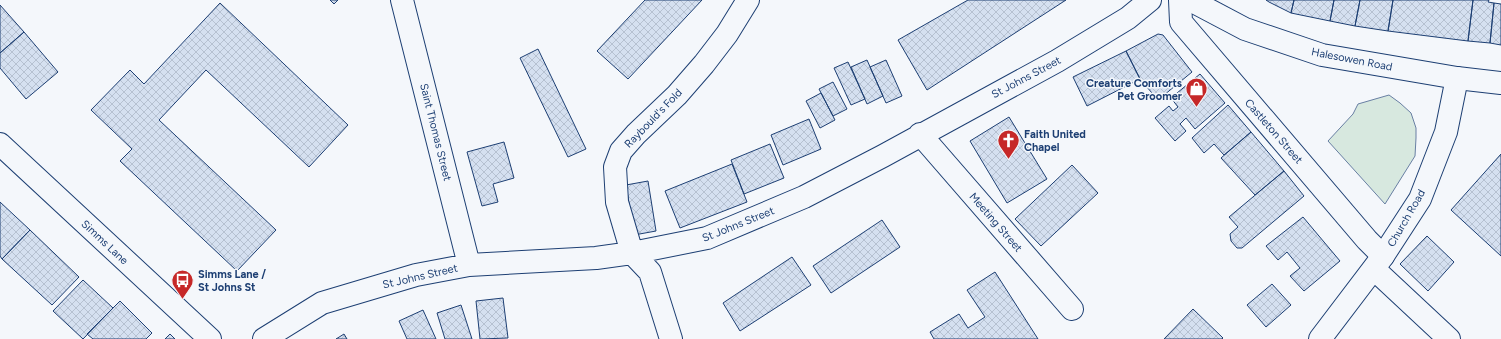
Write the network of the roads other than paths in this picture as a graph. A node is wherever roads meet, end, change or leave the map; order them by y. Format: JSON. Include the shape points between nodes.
{"nodes":[{"id":1,"x":402,"y":0,"type":"edge"},
{"id":2,"x":748,"y":0,"type":"edge"},
{"id":3,"x":1150,"y":0,"type":"edge"},
{"id":4,"x":1180,"y":0,"type":"edge"},
{"id":5,"x":1190,"y":0,"type":"edge"},
{"id":6,"x":1457,"y":78,"type":"junction"},
{"id":7,"x":1501,"y":83,"type":"edge"},
{"id":8,"x":920,"y":134,"type":"junction"},
{"id":9,"x":0,"y":144,"type":"edge"},
{"id":10,"x":632,"y":253,"type":"junction"},
{"id":11,"x":1379,"y":263,"type":"junction"},
{"id":12,"x":469,"y":265,"type":"junction"},
{"id":13,"x":1072,"y":310,"type":"dead end"},
{"id":14,"x":210,"y":339,"type":"edge"},
{"id":15,"x":264,"y":339,"type":"edge"},
{"id":16,"x":671,"y":339,"type":"edge"},
{"id":17,"x":1320,"y":339,"type":"edge"},
{"id":18,"x":1448,"y":339,"type":"edge"}],
"edges":[{"from":1,"to":12,"type":"street","name":"Saint Thomas Street"},
{"from":2,"to":10,"type":"street","name":"Raybould's Fold","via":[[704,64],[621,151],[615,167],[617,202]]},
{"from":3,"to":8,"type":"street","name":"St Johns Street","via":[[1128,18],[1057,61]]},
{"from":4,"to":11,"type":"street","name":"Castleton Street","via":[[1181,22],[1362,234]]},
{"from":5,"to":6,"type":"street","name":"Halesowen Road","via":[[1245,29],[1322,55]]},
{"from":6,"to":7,"type":"street","name":"Halesowen Road"},
{"from":6,"to":11,"type":"street","name":"Church Road","via":[[1446,132],[1420,199]]},
{"from":8,"to":10,"type":"street","name":"St Johns Street","via":[[804,197],[707,238]]},
{"from":8,"to":13,"type":"street","name":"Meeting Street"},
{"from":9,"to":14,"type":"street","name":"Simms Lane"},
{"from":10,"to":12,"type":"street","name":"St Johns Street","via":[[596,258]]},
{"from":10,"to":16,"type":"street","via":[[650,272]]},
{"from":11,"to":17,"type":"street","name":"Church Road"},
{"from":11,"to":18,"type":"street","name":"Castleton Street"},
{"from":12,"to":15,"type":"street","name":"St Johns Street","via":[[416,275],[322,303]]}]}
